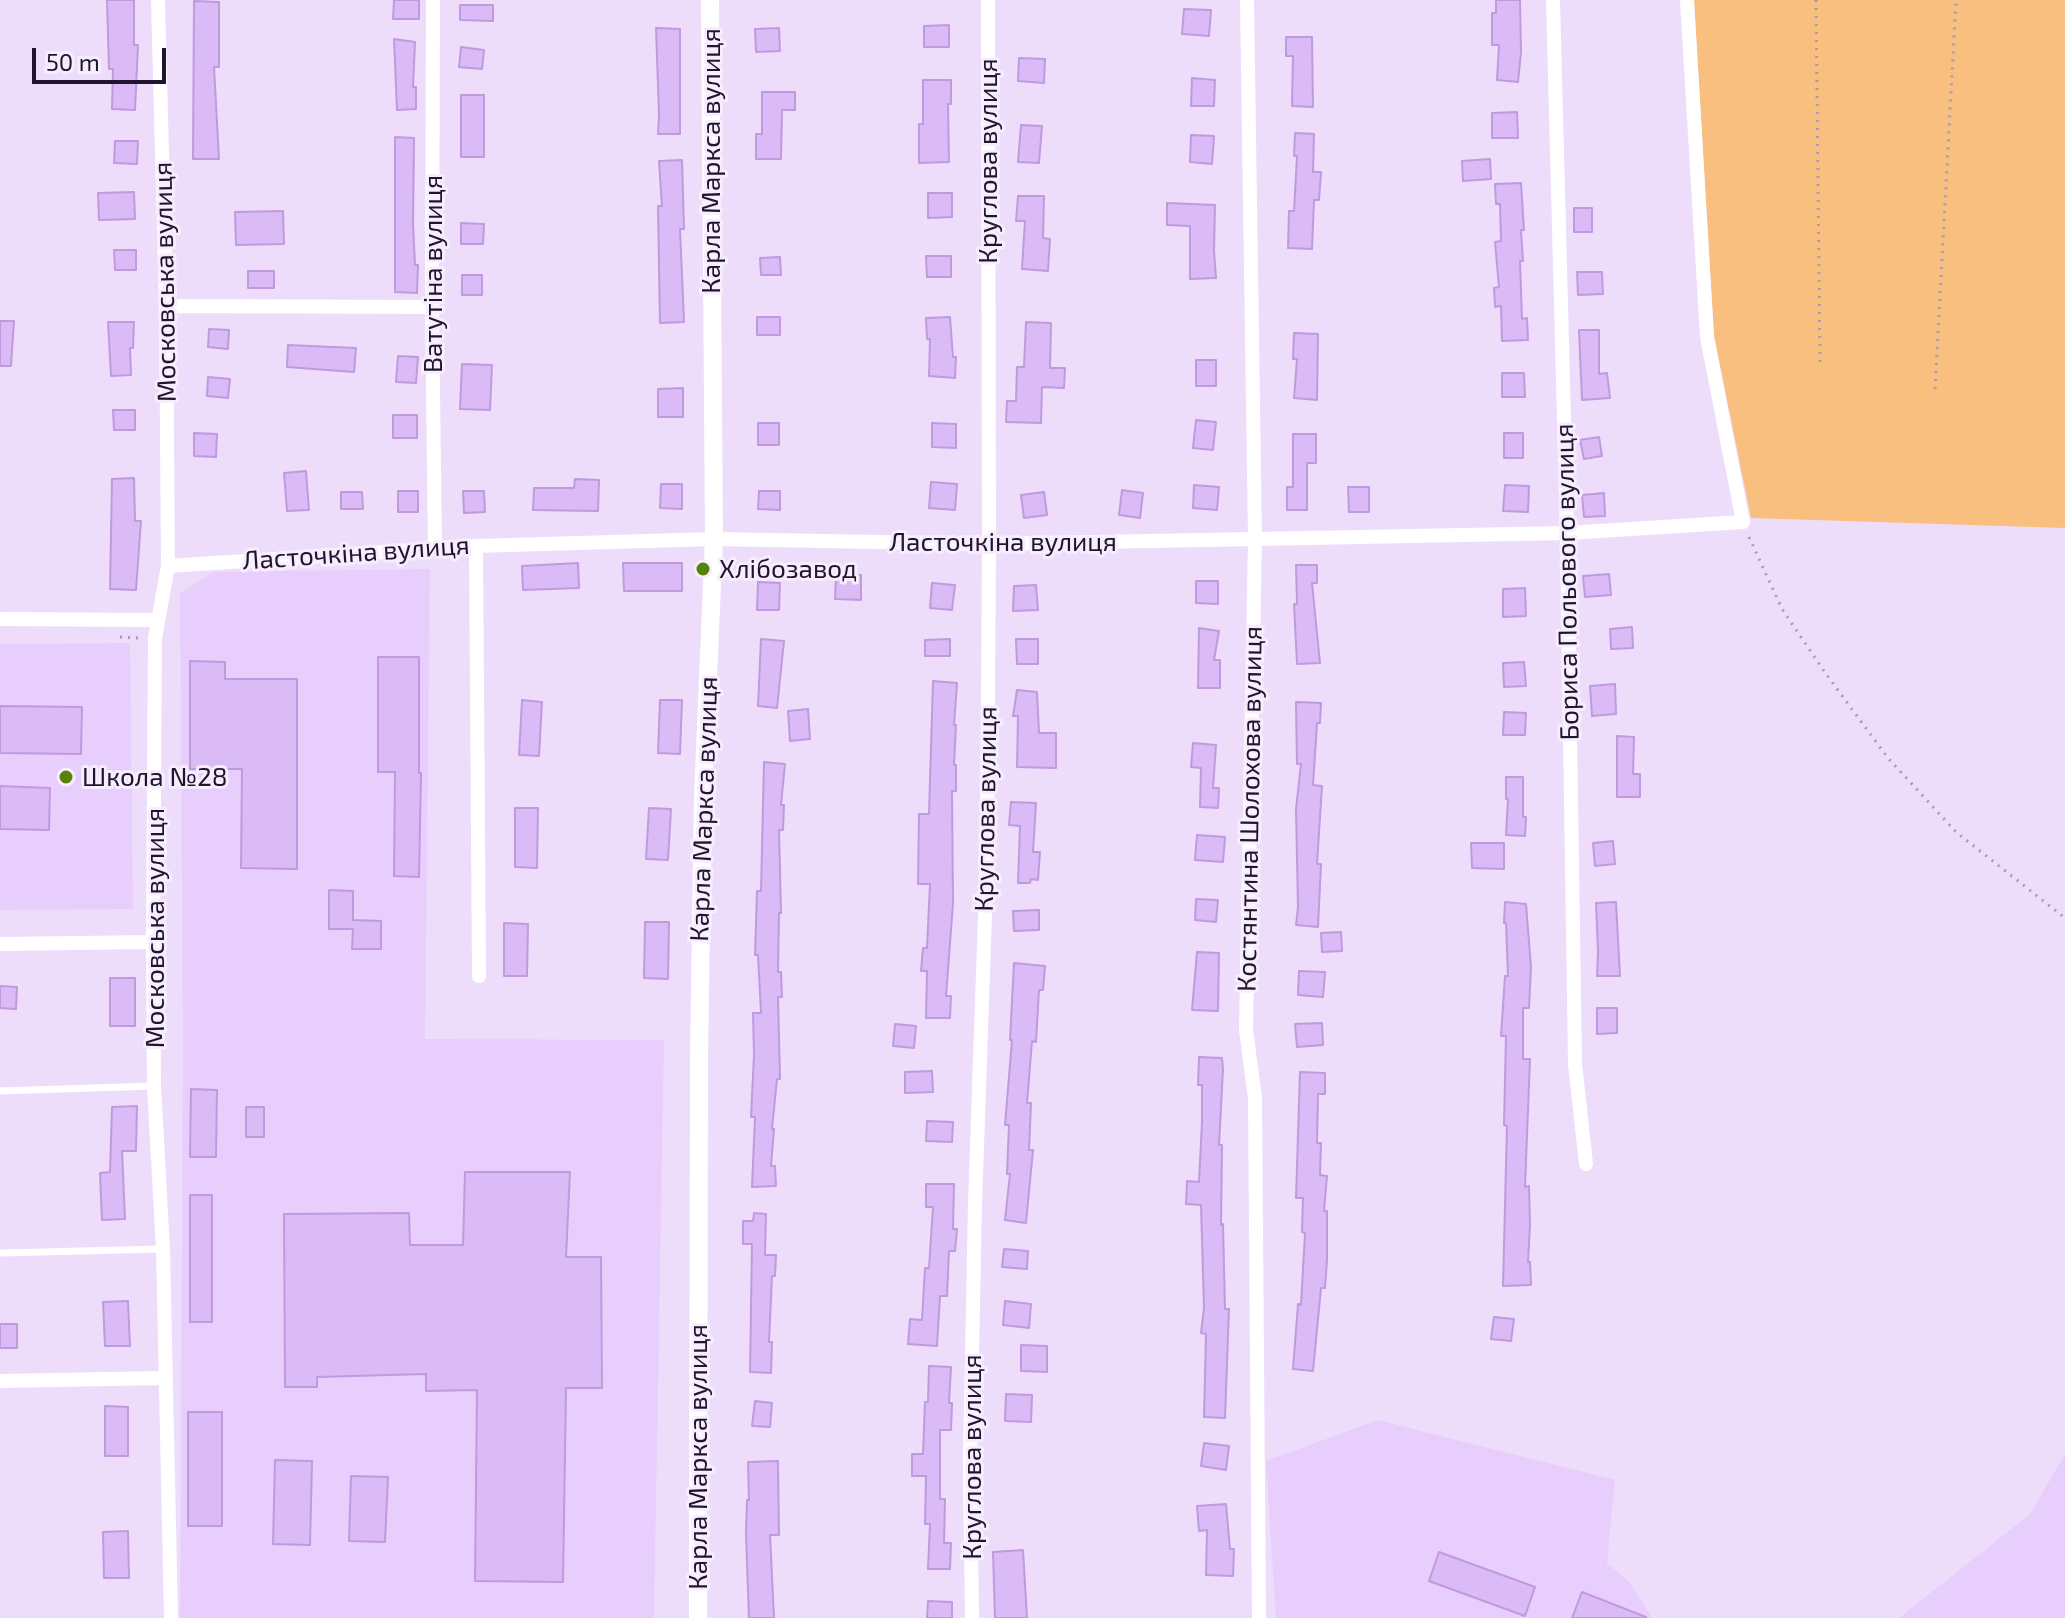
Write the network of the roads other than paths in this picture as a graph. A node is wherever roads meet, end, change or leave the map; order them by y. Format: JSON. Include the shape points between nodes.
{"nodes":[{"id":1,"x":158,"y":0,"type":"edge"},
{"id":2,"x":433,"y":0,"type":"edge"},
{"id":3,"x":710,"y":0,"type":"edge"},
{"id":4,"x":988,"y":0,"type":"edge"},
{"id":5,"x":1247,"y":0,"type":"edge"},
{"id":6,"x":1553,"y":0,"type":"edge"},
{"id":7,"x":1687,"y":0,"type":"edge"},
{"id":8,"x":166,"y":306,"type":"junction"},
{"id":9,"x":432,"y":307,"type":"junction"},
{"id":10,"x":1567,"y":533,"type":"junction"},
{"id":11,"x":714,"y":539,"type":"junction"},
{"id":12,"x":1255,"y":539,"type":"junction"},
{"id":13,"x":989,"y":544,"type":"junction"},
{"id":14,"x":476,"y":546,"type":"junction"},
{"id":15,"x":435,"y":549,"type":"junction"},
{"id":16,"x":168,"y":566,"type":"junction"},
{"id":17,"x":0,"y":619,"type":"edge"},
{"id":18,"x":156,"y":620,"type":"junction"},
{"id":19,"x":153,"y":942,"type":"junction"},
{"id":20,"x":0,"y":944,"type":"edge"},
{"id":21,"x":479,"y":976,"type":"dead end"},
{"id":22,"x":154,"y":1086,"type":"junction"},
{"id":23,"x":0,"y":1091,"type":"edge"},
{"id":24,"x":1586,"y":1164,"type":"dead end"},
{"id":25,"x":163,"y":1249,"type":"junction"},
{"id":26,"x":0,"y":1253,"type":"edge"},
{"id":27,"x":164,"y":1378,"type":"junction"},
{"id":28,"x":0,"y":1381,"type":"edge"},
{"id":29,"x":171,"y":1618,"type":"edge"},
{"id":30,"x":698,"y":1618,"type":"edge"},
{"id":31,"x":972,"y":1618,"type":"edge"},
{"id":32,"x":1259,"y":1618,"type":"edge"}],
"edges":[{"from":1,"to":8,"type":"street","name":"Московська вулиця"},
{"from":2,"to":9,"type":"street","name":"Ватутіна вулиця"},
{"from":3,"to":11,"type":"street","name":"Карла Маркса вулиця"},
{"from":4,"to":13,"type":"street","name":"Круглова вулиця"},
{"from":5,"to":12,"type":"street","name":"Костянтина Шолохова вулиця"},
{"from":6,"to":10,"type":"street","name":"Бориса Польового вулиця"},
{"from":7,"to":10,"type":"street","name":"Ласточкіна вулиця","via":[[1707,337],[1743,522]]},
{"from":8,"to":9,"type":"street"},
{"from":8,"to":16,"type":"street","name":"Московська вулиця"},
{"from":9,"to":15,"type":"street","name":"Ватутіна вулиця"},
{"from":10,"to":12,"type":"street","name":"Ласточкіна вулиця"},
{"from":10,"to":24,"type":"street","name":"Бориса Польового вулиця","via":[[1575,1064]]},
{"from":11,"to":13,"type":"street","name":"Ласточкіна вулиця"},
{"from":11,"to":14,"type":"street","name":"Ласточкіна вулиця"},
{"from":11,"to":30,"type":"street","name":"Карла Маркса вулиця","via":[[699,1041]]},
{"from":12,"to":13,"type":"street","name":"Ласточкіна вулиця"},
{"from":12,"to":32,"type":"street","name":"Костянтина Шолохова вулиця","via":[[1246,1030],[1255,1098]]},
{"from":13,"to":31,"type":"street","name":"Круглова вулиця","via":[[987,859],[971,1428]]},
{"from":14,"to":15,"type":"street","name":"Ласточкіна вулиця"},
{"from":14,"to":21,"type":"street"},
{"from":15,"to":16,"type":"street","name":"Ласточкіна вулиця"},
{"from":16,"to":18,"type":"street","name":"Московська вулиця"},
{"from":17,"to":18,"type":"street"},
{"from":18,"to":19,"type":"street","name":"Московська вулиця"},
{"from":19,"to":20,"type":"street"},
{"from":19,"to":22,"type":"street","name":"Московська вулиця"},
{"from":22,"to":23,"type":"lane"},
{"from":22,"to":25,"type":"street","name":"Московська вулиця"},
{"from":25,"to":26,"type":"lane"},
{"from":25,"to":27,"type":"street","name":"Московська вулиця"},
{"from":27,"to":28,"type":"street"},
{"from":27,"to":29,"type":"street","name":"Московська вулиця"}]}
